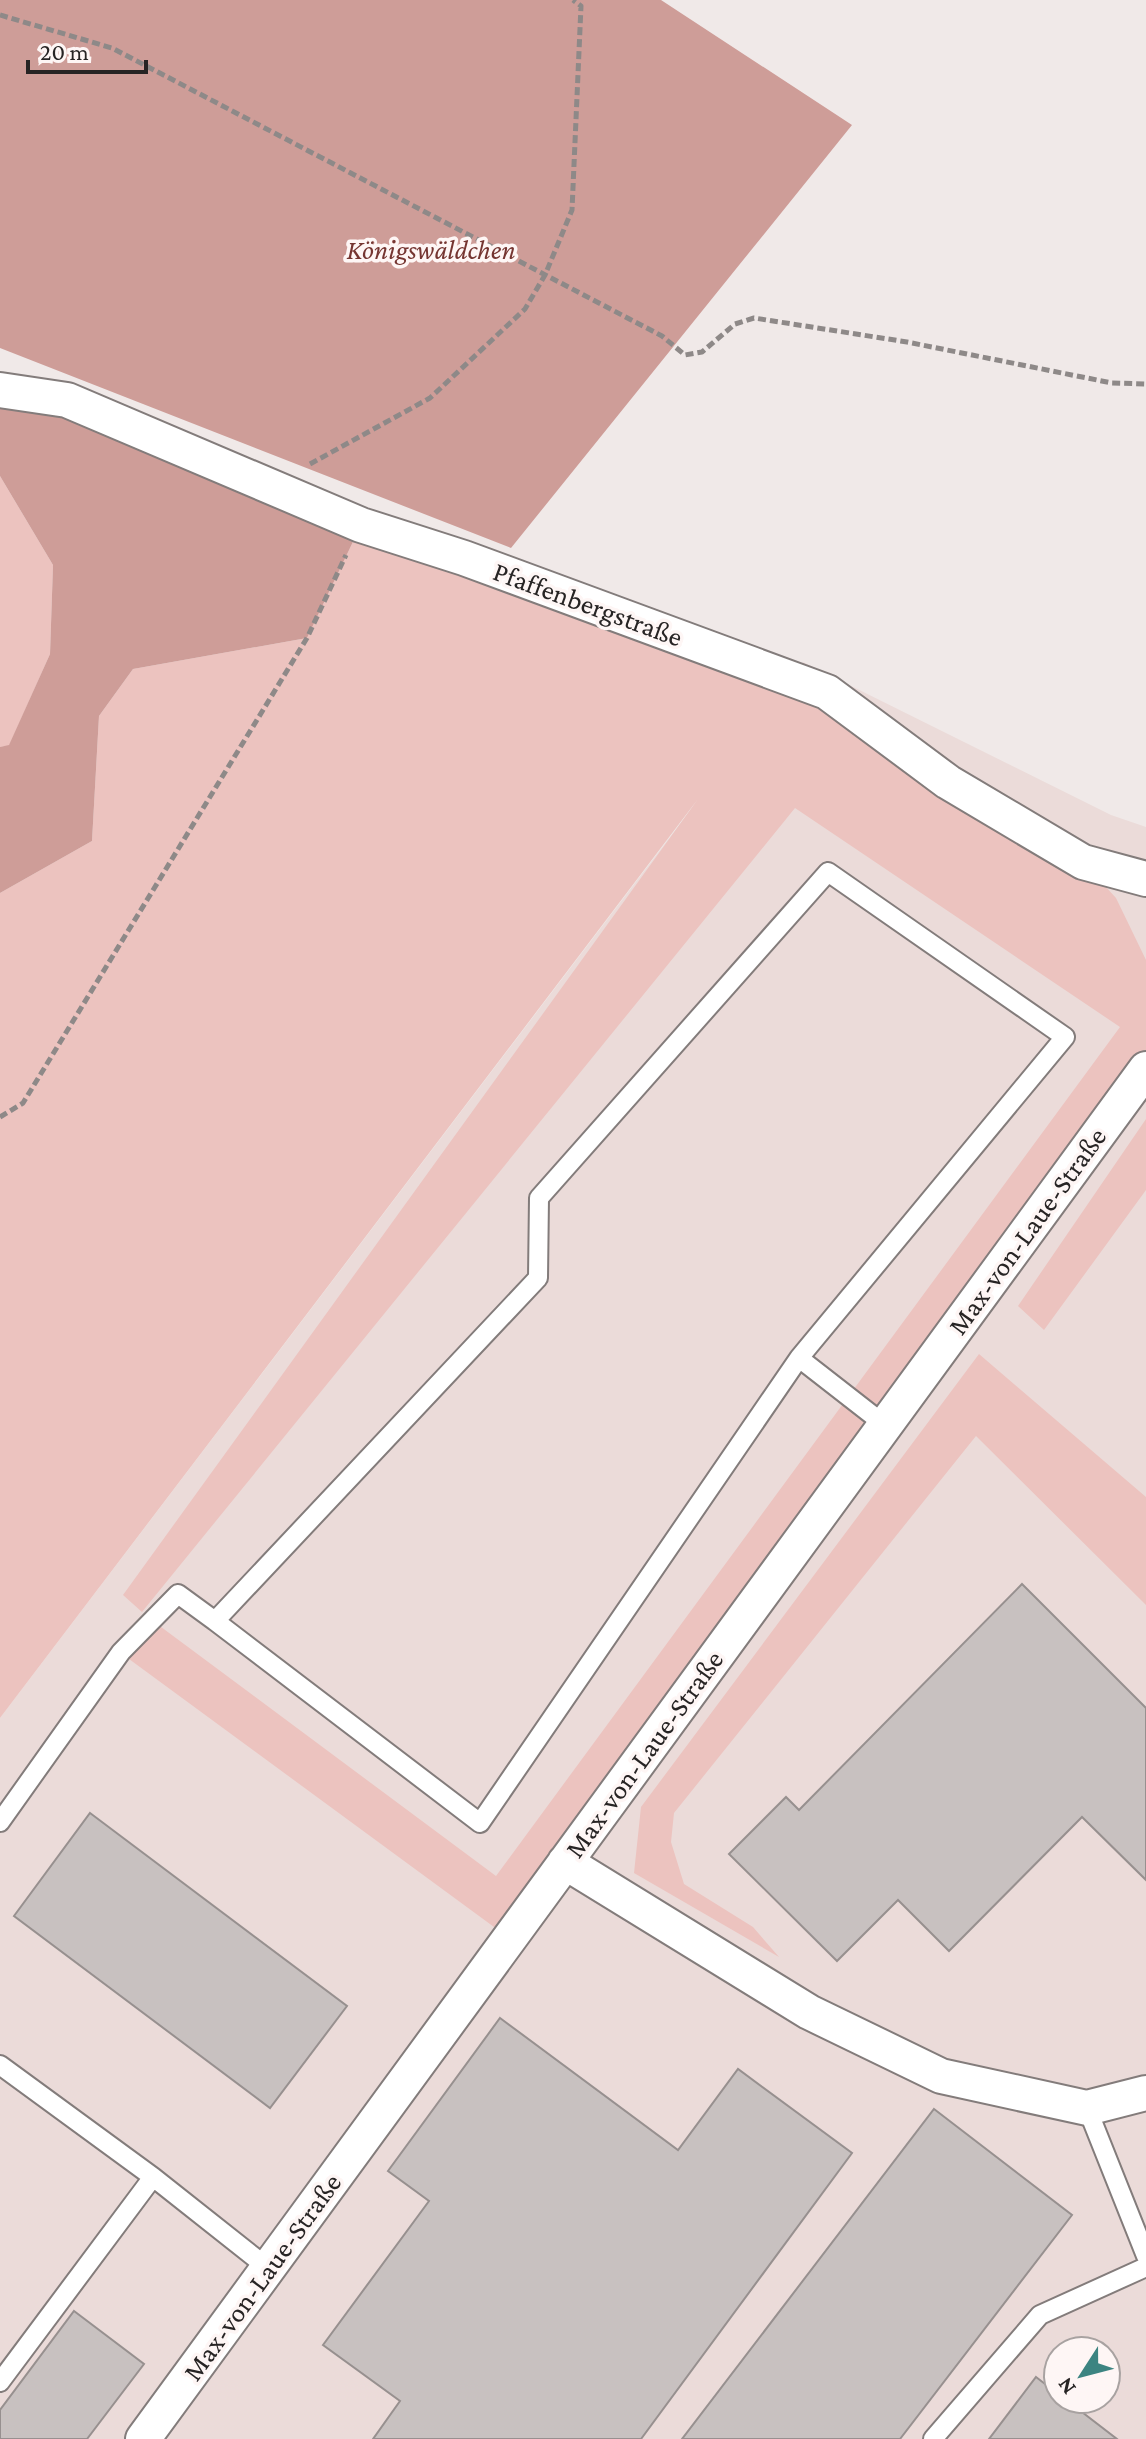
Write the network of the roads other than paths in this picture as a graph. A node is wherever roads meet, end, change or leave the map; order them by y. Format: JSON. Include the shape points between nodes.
{"nodes":[{"id":1,"x":0,"y":390,"type":"edge"},
{"id":2,"x":1146,"y":879,"type":"edge"},
{"id":3,"x":1146,"y":1069,"type":"edge"},
{"id":4,"x":799,"y":1358,"type":"junction"},
{"id":5,"x":885,"y":1425,"type":"junction"},
{"id":6,"x":215,"y":1621,"type":"junction"},
{"id":7,"x":0,"y":1822,"type":"edge"},
{"id":8,"x":565,"y":1862,"type":"junction"},
{"id":9,"x":0,"y":2065,"type":"edge"},
{"id":10,"x":1146,"y":2093,"type":"edge"},
{"id":11,"x":1087,"y":2108,"type":"junction"},
{"id":12,"x":153,"y":2177,"type":"junction"},
{"id":13,"x":1146,"y":2256,"type":"edge"},
{"id":14,"x":1146,"y":2267,"type":"edge"},
{"id":15,"x":268,"y":2268,"type":"junction"},
{"id":16,"x":0,"y":2382,"type":"edge"},
{"id":17,"x":143,"y":2439,"type":"edge"},
{"id":18,"x":933,"y":2439,"type":"edge"}],
"edges":[{"from":1,"to":2,"type":"street","name":"Pfaffenbergstraße","via":[[67,400],[361,525],[827,692],[948,782],[1083,862]]},
{"from":3,"to":5,"type":"street","name":"Max-von-Laue-Straße"},
{"from":4,"to":5,"type":"lane"},
{"from":4,"to":6,"type":"lane","via":[[480,1823]]},
{"from":4,"to":6,"type":"lane","via":[[1065,1037],[828,872],[539,1198],[538,1278]]},
{"from":5,"to":8,"type":"street","name":"Max-von-Laue-Straße"},
{"from":6,"to":7,"type":"lane","via":[[178,1594],[121,1652]]},
{"from":8,"to":11,"type":"street","via":[[809,2012],[941,2076]]},
{"from":8,"to":15,"type":"street","name":"Max-von-Laue-Straße"},
{"from":9,"to":12,"type":"lane"},
{"from":10,"to":11,"type":"street"},
{"from":11,"to":13,"type":"lane"},
{"from":12,"to":15,"type":"lane"},
{"from":12,"to":16,"type":"lane"},
{"from":14,"to":18,"type":"lane","via":[[1040,2315]]},
{"from":15,"to":17,"type":"street","name":"Max-von-Laue-Straße"}]}
